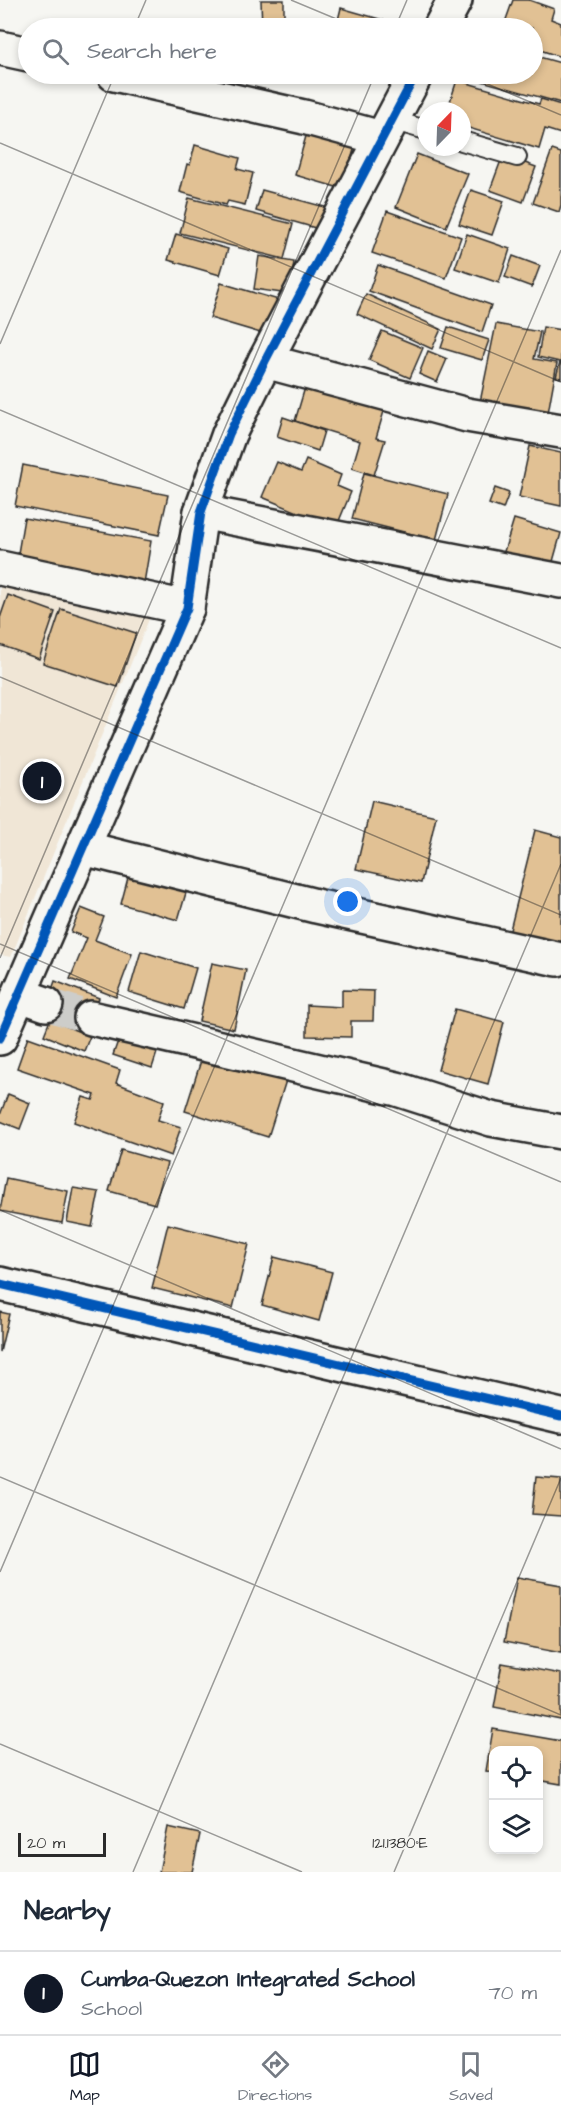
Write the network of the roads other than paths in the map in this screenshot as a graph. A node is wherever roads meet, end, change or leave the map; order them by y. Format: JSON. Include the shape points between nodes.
{"nodes":[{"id":1,"x":455,"y":0,"type":"edge"},
{"id":2,"x":445,"y":18,"type":"edge"},
{"id":3,"x":0,"y":48,"type":"edge"},
{"id":4,"x":18,"y":52,"type":"edge"},
{"id":5,"x":158,"y":84,"type":"edge"},
{"id":6,"x":411,"y":84,"type":"edge"},
{"id":7,"x":386,"y":129,"type":"junction"},
{"id":8,"x":417,"y":130,"type":"edge"},
{"id":9,"x":471,"y":144,"type":"edge"},
{"id":10,"x":517,"y":157,"type":"dead end"},
{"id":11,"x":265,"y":361,"type":"junction"},
{"id":12,"x":561,"y":431,"type":"edge"},
{"id":13,"x":201,"y":512,"type":"junction"},
{"id":14,"x":0,"y":568,"type":"edge"},
{"id":15,"x":561,"y":581,"type":"edge"},
{"id":16,"x":187,"y":608,"type":"junction"},
{"id":17,"x":83,"y":848,"type":"junction"},
{"id":18,"x":557,"y":959,"type":"dead end"},
{"id":19,"x":15,"y":1016,"type":"edge"},
{"id":20,"x":91,"y":1018,"type":"tunnel mouth"},
{"id":21,"x":561,"y":1132,"type":"edge"},
{"id":22,"x":0,"y":1284,"type":"edge"},
{"id":23,"x":561,"y":1416,"type":"edge"}],
"edges":[{"from":1,"to":2,"type":"street"},
{"from":3,"to":4,"type":"street"},
{"from":5,"to":7,"type":"street","via":[[304,117]]},
{"from":6,"to":7,"type":"street"},
{"from":7,"to":8,"type":"lane"},
{"from":7,"to":11,"type":"street"},
{"from":9,"to":10,"type":"lane"},
{"from":11,"to":12,"type":"street","via":[[467,415]]},
{"from":11,"to":13,"type":"street","via":[[229,434]]},
{"from":13,"to":15,"type":"street"},
{"from":13,"to":16,"type":"street"},
{"from":14,"to":16,"type":"street"},
{"from":16,"to":17,"type":"street"},
{"from":17,"to":18,"type":"street","via":[[316,906]]},
{"from":17,"to":19,"type":"street"},
{"from":20,"to":21,"type":"street","via":[[397,1089],[491,1119]]},
{"from":22,"to":23,"type":"street"}]}
